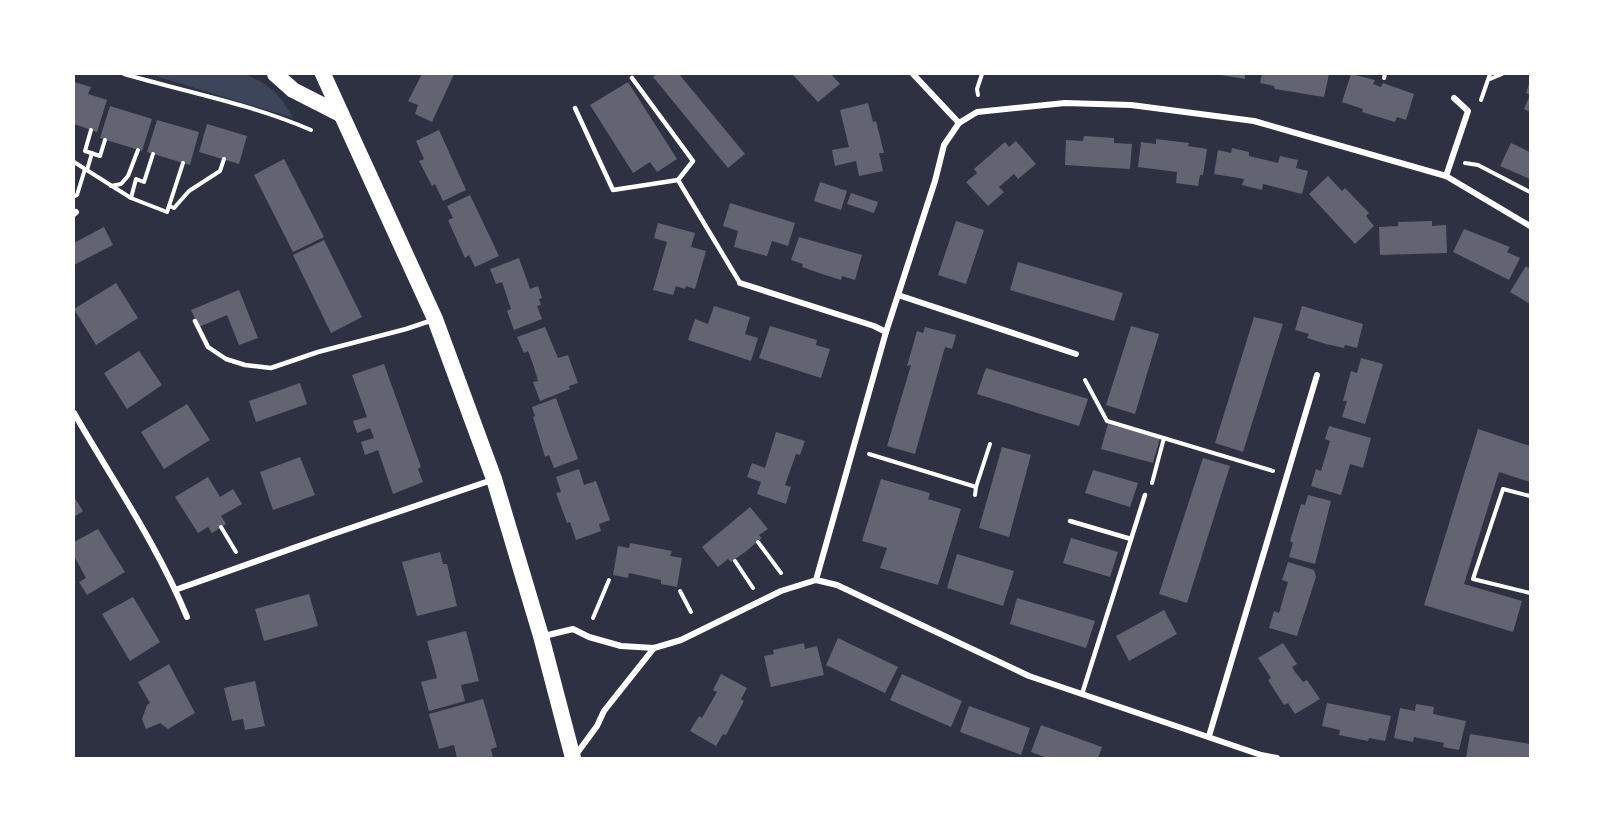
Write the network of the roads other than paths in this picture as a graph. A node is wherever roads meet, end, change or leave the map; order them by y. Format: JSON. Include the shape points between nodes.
{"nodes":[{"id":1,"x":275,"y":74,"type":"edge"},
{"id":2,"x":323,"y":74,"type":"edge"},
{"id":3,"x":914,"y":74,"type":"edge"},
{"id":4,"x":632,"y":78,"type":"dead end"},
{"id":5,"x":1454,"y":98,"type":"dead end"},
{"id":6,"x":575,"y":108,"type":"dead end"},
{"id":7,"x":340,"y":114,"type":"junction"},
{"id":8,"x":959,"y":123,"type":"junction"},
{"id":9,"x":1446,"y":176,"type":"junction"},
{"id":10,"x":678,"y":180,"type":"junction"},
{"id":11,"x":1530,"y":226,"type":"edge"},
{"id":12,"x":740,"y":283,"type":"joint"},
{"id":13,"x":898,"y":295,"type":"junction"},
{"id":14,"x":435,"y":319,"type":"junction"},
{"id":15,"x":195,"y":321,"type":"dead end"},
{"id":16,"x":886,"y":332,"type":"junction"},
{"id":17,"x":1076,"y":354,"type":"dead end"},
{"id":18,"x":1317,"y":375,"type":"dead end"},
{"id":19,"x":74,"y":413,"type":"edge"},
{"id":20,"x":494,"y":479,"type":"junction"},
{"id":21,"x":1145,"y":495,"type":"road end"},
{"id":22,"x":1070,"y":521,"type":"dead end"},
{"id":23,"x":1131,"y":539,"type":"junction"},
{"id":24,"x":816,"y":580,"type":"junction"},
{"id":25,"x":175,"y":590,"type":"junction"},
{"id":26,"x":188,"y":617,"type":"dead end"},
{"id":27,"x":541,"y":636,"type":"junction"},
{"id":28,"x":654,"y":648,"type":"junction"},
{"id":29,"x":1082,"y":694,"type":"junction"},
{"id":30,"x":1209,"y":736,"type":"junction"},
{"id":31,"x":573,"y":759,"type":"edge"},
{"id":32,"x":1277,"y":759,"type":"edge"}],
"edges":[{"from":1,"to":7,"type":"highway","via":[[293,90]]},
{"from":2,"to":7,"type":"highway"},
{"from":3,"to":8,"type":"street"},
{"from":4,"to":10,"type":"lane","via":[[693,161]]},
{"from":5,"to":9,"type":"street","via":[[1468,111]]},
{"from":6,"to":10,"type":"lane","via":[[613,190]]},
{"from":7,"to":14,"type":"highway"},
{"from":8,"to":9,"type":"street","via":[[977,111],[1004,108],[1065,103],[1131,105],[1254,121]]},
{"from":8,"to":13,"type":"street","via":[[944,145]]},
{"from":9,"to":11,"type":"street"},
{"from":10,"to":12,"type":"lane"},
{"from":12,"to":16,"type":"street"},
{"from":13,"to":16,"type":"street"},
{"from":13,"to":17,"type":"street"},
{"from":14,"to":15,"type":"lane","via":[[271,368],[226,359],[208,347]]},
{"from":14,"to":20,"type":"highway"},
{"from":16,"to":24,"type":"street"},
{"from":18,"to":30,"type":"street"},
{"from":19,"to":25,"type":"street","via":[[134,511]]},
{"from":20,"to":25,"type":"street"},
{"from":20,"to":27,"type":"highway"},
{"from":21,"to":23,"type":"lane"},
{"from":22,"to":23,"type":"lane"},
{"from":23,"to":29,"type":"lane"},
{"from":24,"to":28,"type":"street","via":[[782,591],[681,640]]},
{"from":24,"to":29,"type":"street","via":[[837,585],[1029,676]]},
{"from":25,"to":26,"type":"street"},
{"from":27,"to":28,"type":"street","via":[[573,629],[621,646]]},
{"from":27,"to":31,"type":"highway"},
{"from":28,"to":31,"type":"street","via":[[604,711]]},
{"from":29,"to":30,"type":"street"},
{"from":30,"to":32,"type":"street"}]}
